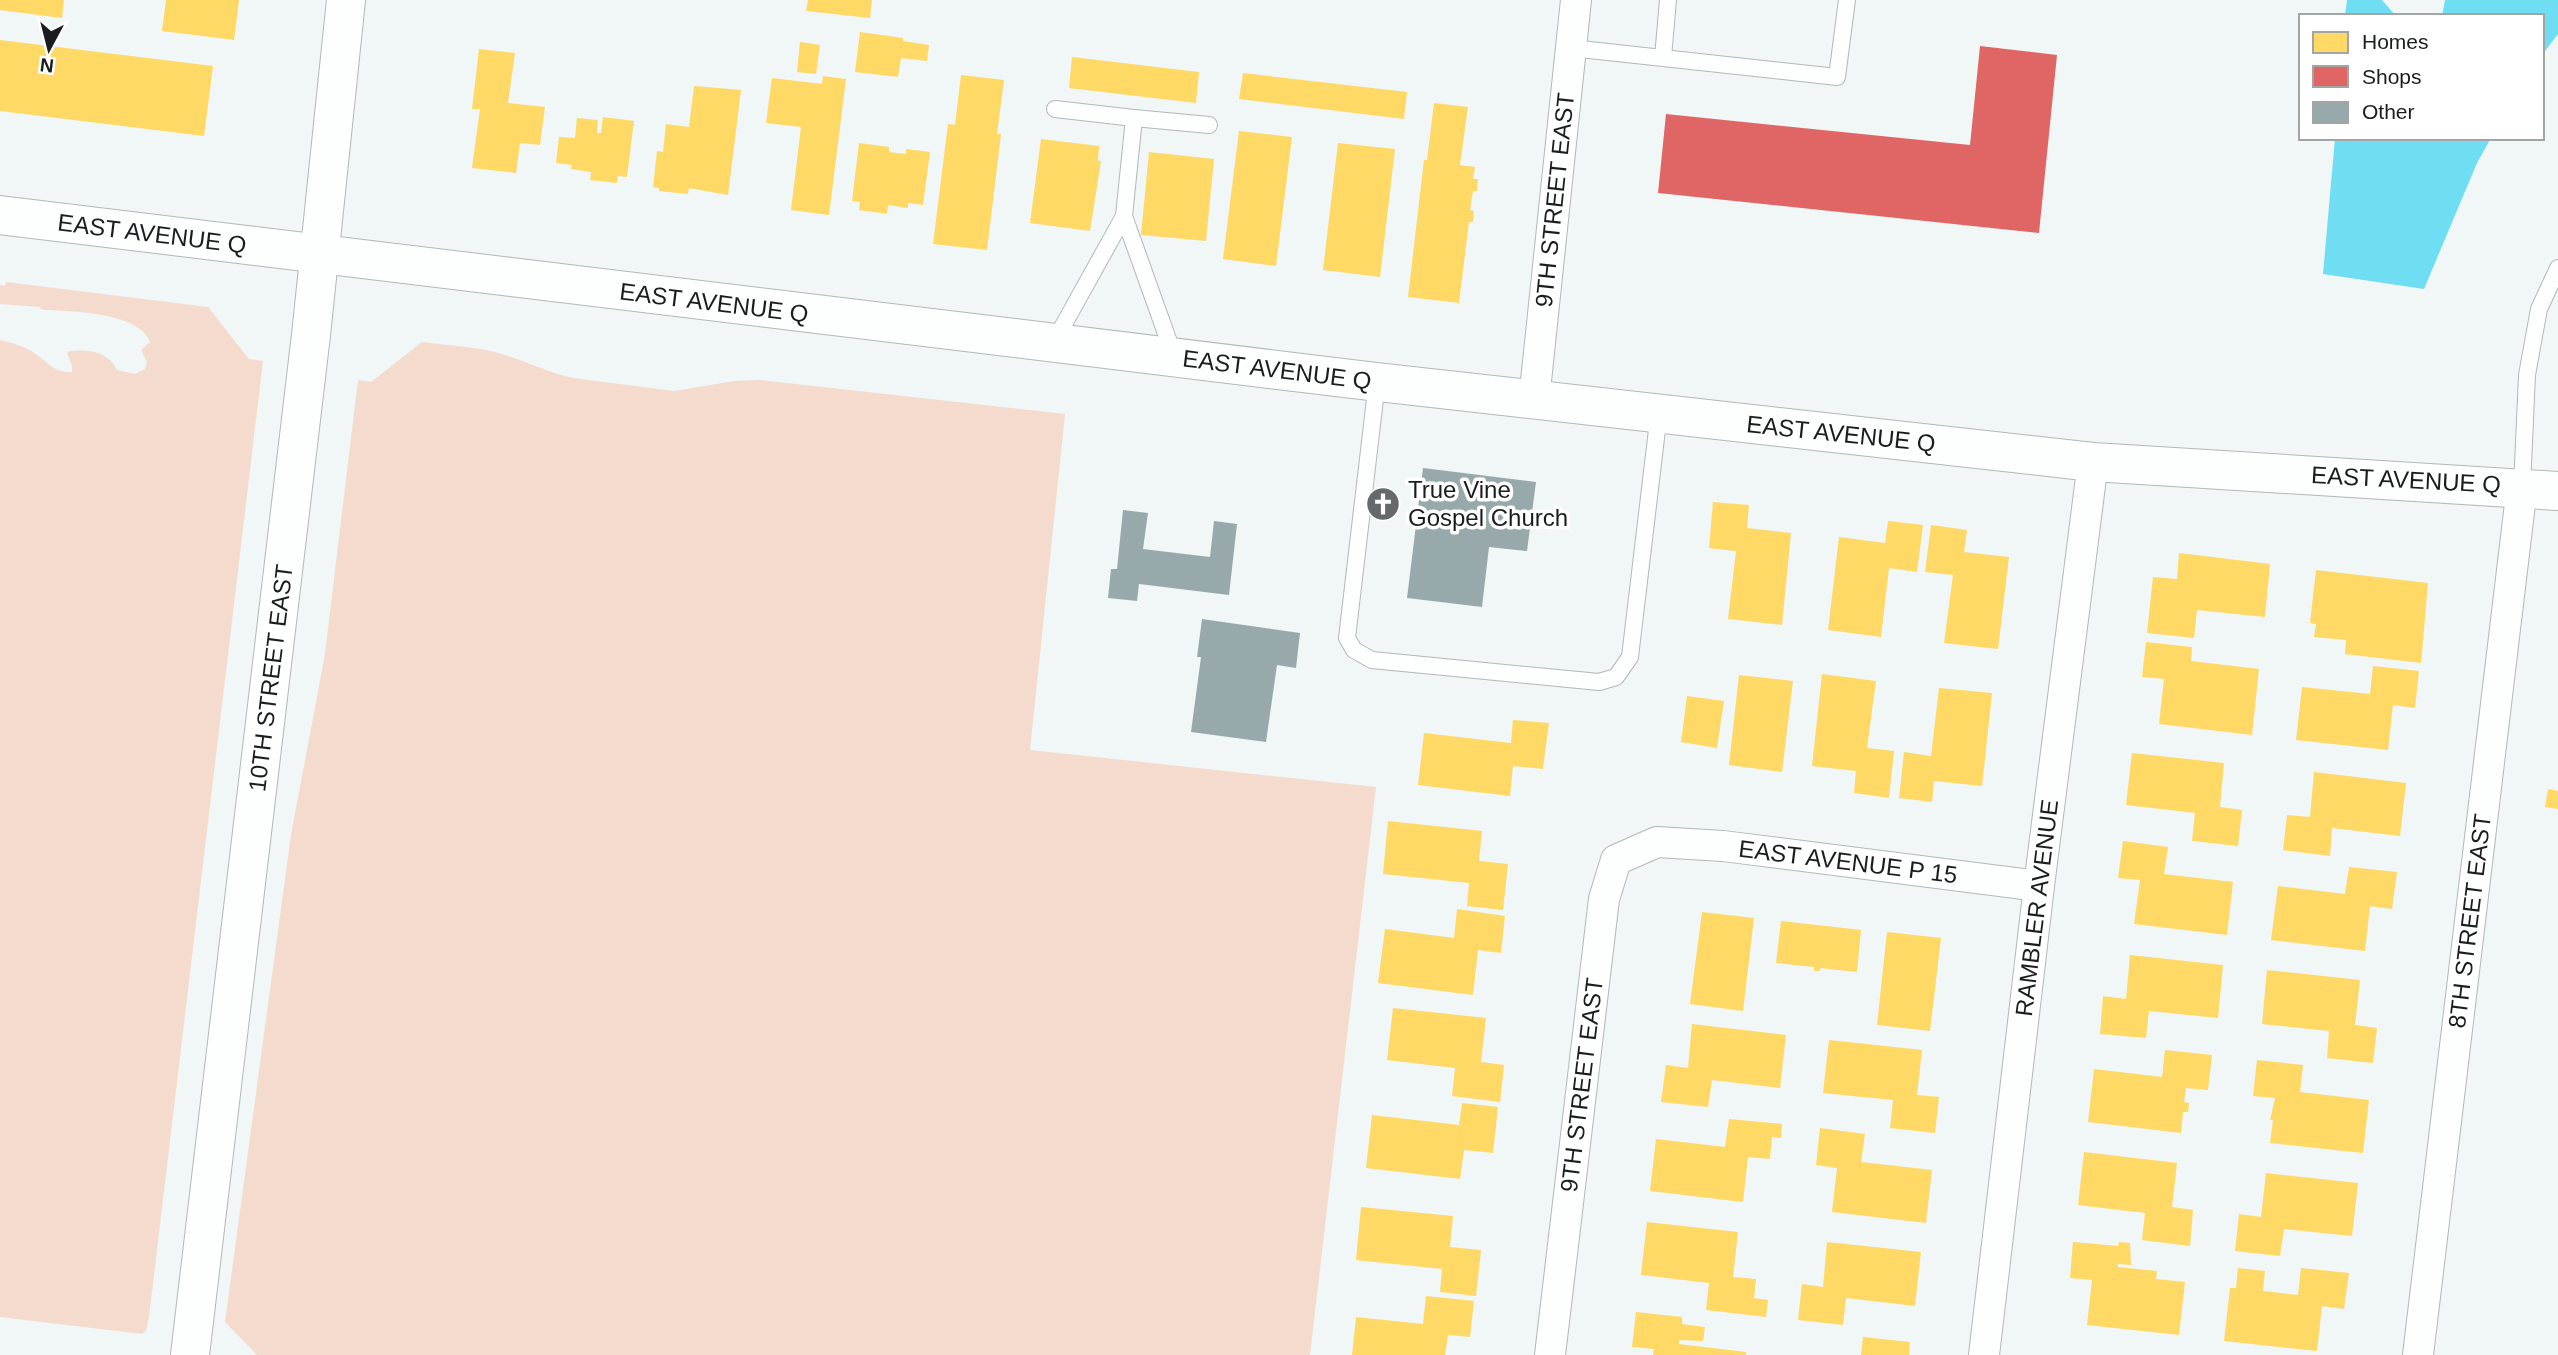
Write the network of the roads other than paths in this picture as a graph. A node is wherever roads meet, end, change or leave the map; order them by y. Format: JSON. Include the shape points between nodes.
{"nodes":[{"id":1,"x":346,"y":0,"type":"edge"},
{"id":2,"x":1576,"y":0,"type":"edge"},
{"id":3,"x":1668,"y":0,"type":"edge"},
{"id":4,"x":1847,"y":0,"type":"edge"},
{"id":5,"x":1570,"y":48,"type":"junction"},
{"id":6,"x":1663,"y":57,"type":"junction"},
{"id":7,"x":1055,"y":109,"type":"dead end"},
{"id":8,"x":1134,"y":118,"type":"junction"},
{"id":9,"x":1209,"y":125,"type":"dead end"},
{"id":10,"x":0,"y":215,"type":"edge"},
{"id":11,"x":1124,"y":216,"type":"junction"},
{"id":12,"x":319,"y":255,"type":"junction"},
{"id":13,"x":2558,"y":268,"type":"edge"},
{"id":14,"x":1053,"y":344,"type":"junction"},
{"id":15,"x":1175,"y":358,"type":"junction"},
{"id":16,"x":1377,"y":382,"type":"junction"},
{"id":17,"x":1534,"y":400,"type":"junction"},
{"id":18,"x":1659,"y":413,"type":"junction"},
{"id":19,"x":2093,"y":462,"type":"junction"},
{"id":20,"x":2540,"y":489,"type":"edge"},
{"id":21,"x":1657,"y":842,"type":"joint"},
{"id":22,"x":2039,"y":886,"type":"junction"},
{"id":23,"x":190,"y":1355,"type":"edge"},
{"id":24,"x":1550,"y":1355,"type":"edge"},
{"id":25,"x":1984,"y":1355,"type":"edge"},
{"id":26,"x":2418,"y":1355,"type":"edge"}],
"edges":[{"from":1,"to":12,"type":"main road","name":"10TH STREET EAST"},
{"from":2,"to":5,"type":"street","name":"9TH STREET EAST"},
{"from":3,"to":6,"type":"lane"},
{"from":4,"to":6,"type":"lane","via":[[1837,77]]},
{"from":5,"to":6,"type":"lane"},
{"from":5,"to":17,"type":"street","name":"9TH STREET EAST"},
{"from":7,"to":8,"type":"lane"},
{"from":8,"to":9,"type":"lane"},
{"from":8,"to":11,"type":"lane"},
{"from":10,"to":12,"type":"main road","name":"EAST AVENUE Q"},
{"from":11,"to":14,"type":"lane"},
{"from":11,"to":15,"type":"lane"},
{"from":12,"to":14,"type":"main road","name":"EAST AVENUE Q"},
{"from":12,"to":23,"type":"main road","name":"10TH STREET EAST"},
{"from":13,"to":20,"type":"lane","via":[[2539,309],[2527,375]]},
{"from":14,"to":15,"type":"main road","name":"EAST AVENUE Q"},
{"from":15,"to":16,"type":"main road","name":"EAST AVENUE Q"},
{"from":16,"to":17,"type":"main road","name":"EAST AVENUE Q"},
{"from":16,"to":18,"type":"lane","via":[[1347,638],[1354,650],[1372,660],[1598,682],[1616,677],[1630,657]]},
{"from":17,"to":18,"type":"main road","name":"EAST AVENUE Q"},
{"from":18,"to":19,"type":"main road","name":"EAST AVENUE Q"},
{"from":19,"to":20,"type":"main road","name":"EAST AVENUE Q"},
{"from":19,"to":22,"type":"street","name":"RAMBLER AVENUE"},
{"from":20,"to":26,"type":"street","name":"8TH STREET EAST"},
{"from":21,"to":22,"type":"street","name":"EAST AVENUE P 15","via":[[1723,846]]},
{"from":21,"to":24,"type":"street","name":"9TH STREET EAST","via":[[1616,860],[1604,899]]},
{"from":22,"to":25,"type":"street","name":"RAMBLER AVENUE"}]}
